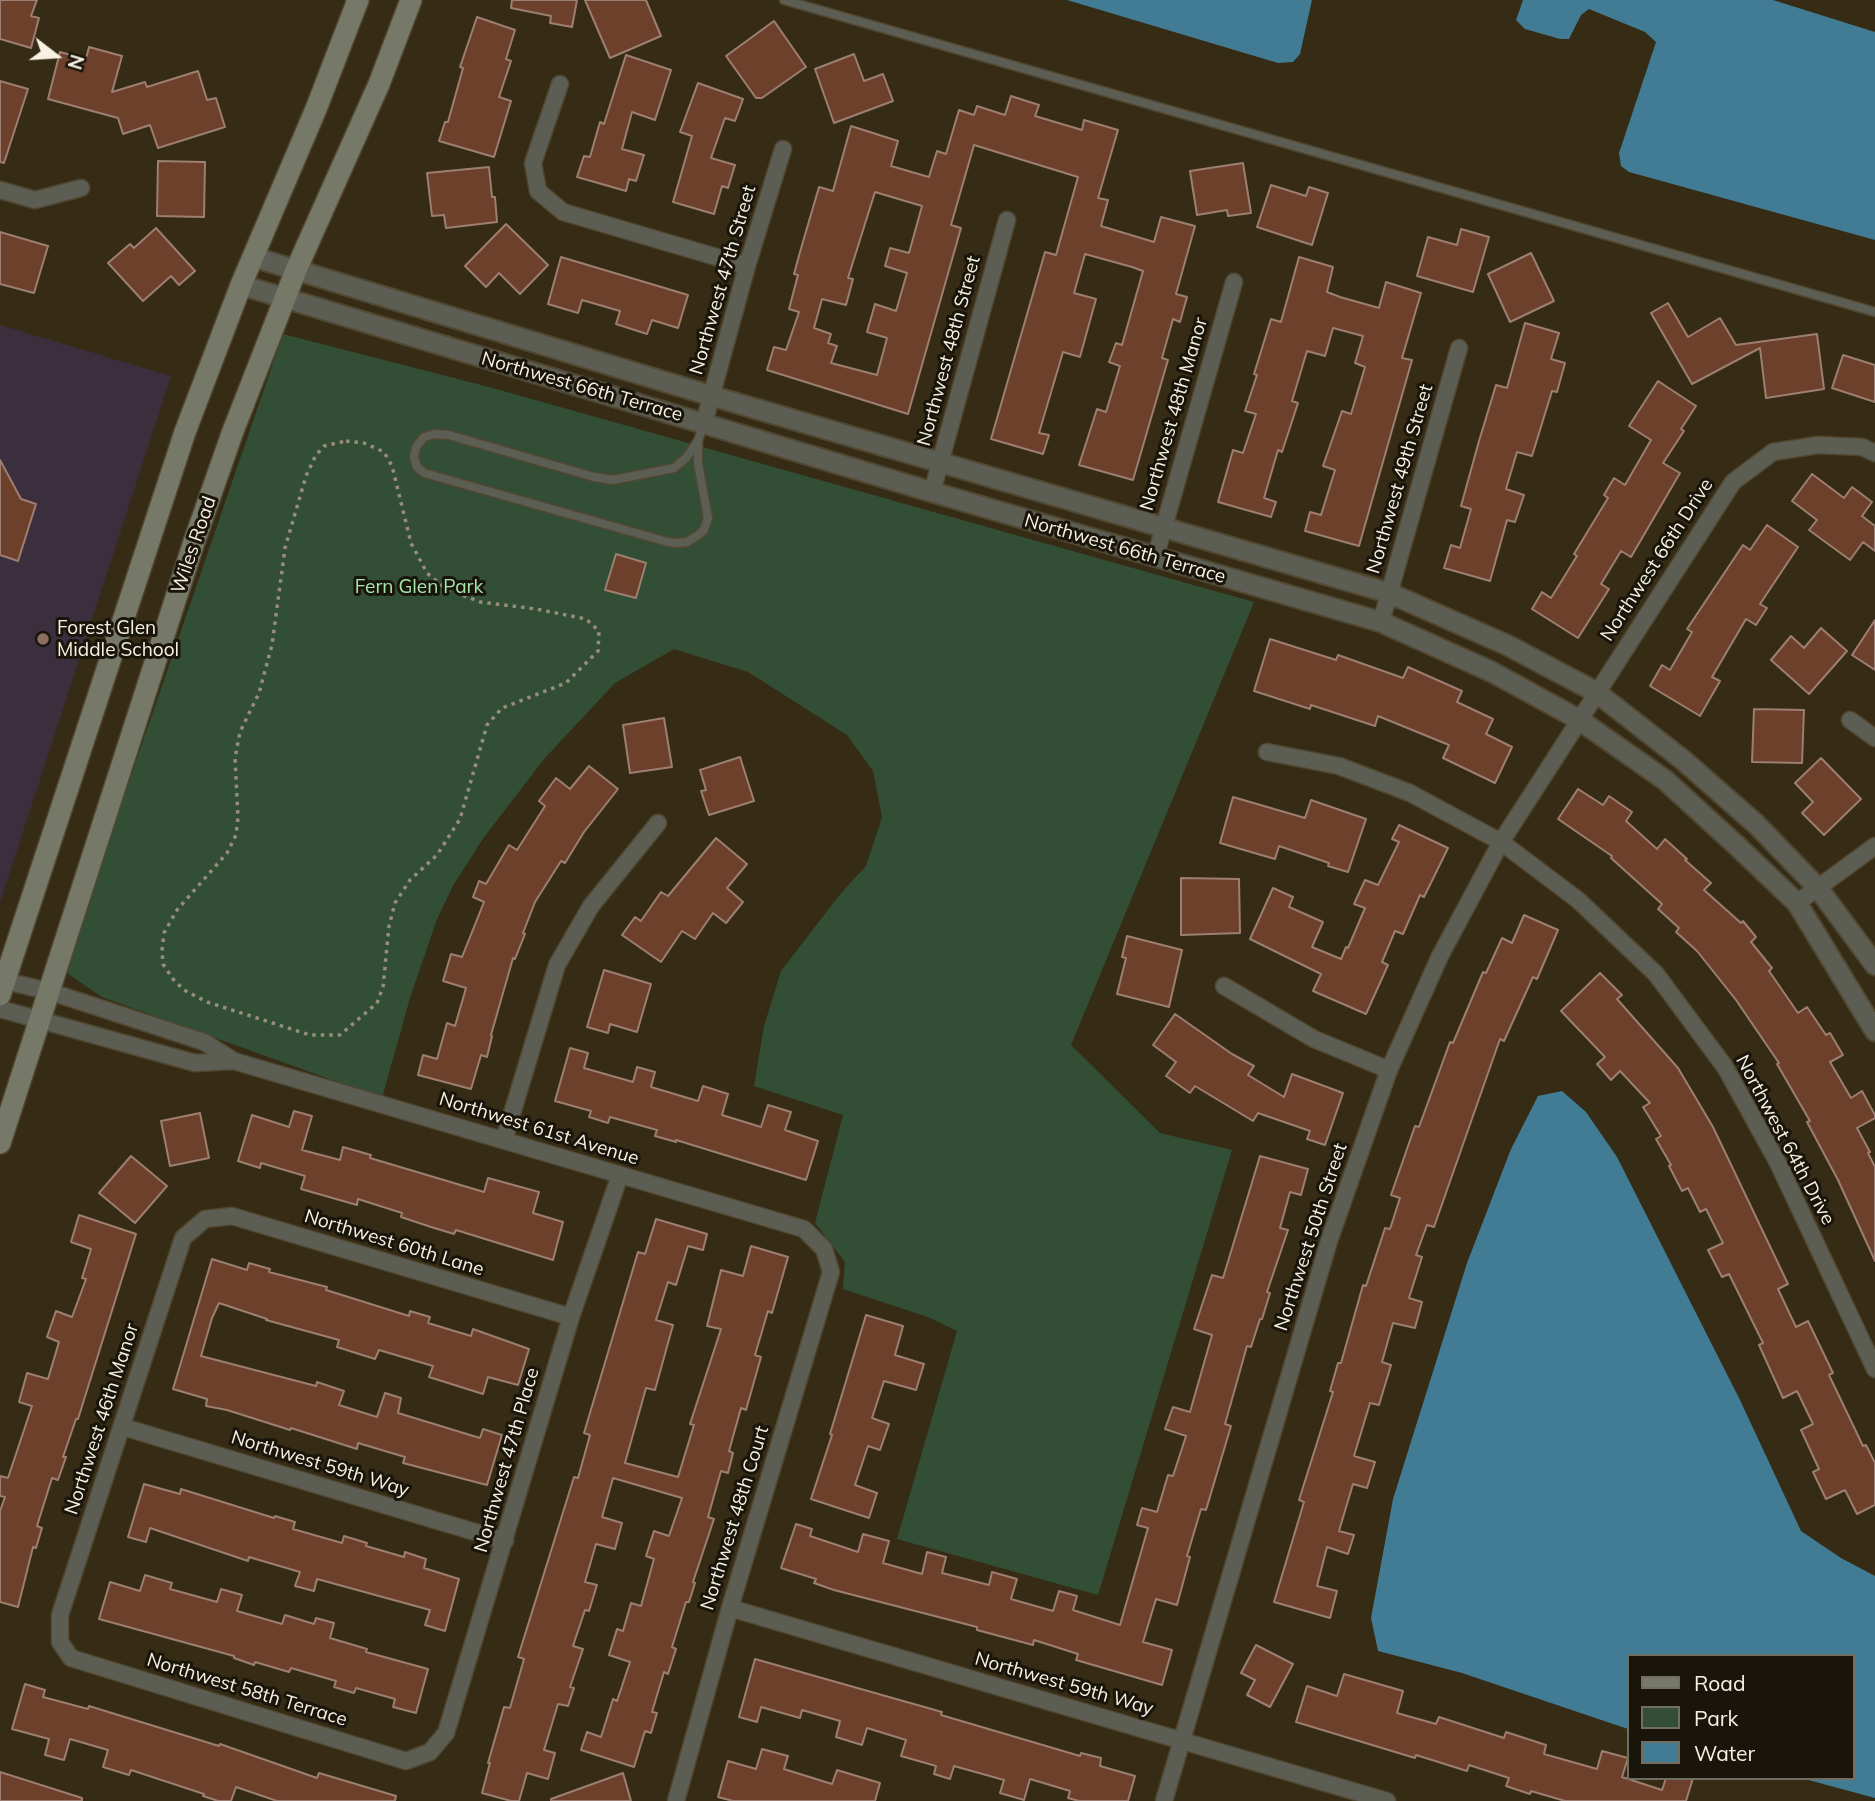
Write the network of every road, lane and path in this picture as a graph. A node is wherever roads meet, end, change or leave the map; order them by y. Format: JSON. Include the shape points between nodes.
{"nodes":[{"id":1,"x":358,"y":0,"type":"edge"},
{"id":2,"x":411,"y":0,"type":"edge"},
{"id":3,"x":784,"y":0,"type":"edge"},
{"id":4,"x":560,"y":84,"type":"dead end"},
{"id":5,"x":783,"y":149,"type":"dead end"},
{"id":6,"x":81,"y":188,"type":"dead end"},
{"id":7,"x":0,"y":190,"type":"edge"},
{"id":8,"x":1006,"y":220,"type":"dead end"},
{"id":9,"x":253,"y":257,"type":"junction"},
{"id":10,"x":747,"y":266,"type":"junction"},
{"id":11,"x":296,"y":270,"type":"junction"},
{"id":12,"x":1234,"y":282,"type":"dead end"},
{"id":13,"x":241,"y":285,"type":"junction"},
{"id":14,"x":285,"y":299,"type":"junction"},
{"id":15,"x":1875,"y":312,"type":"edge"},
{"id":16,"x":1459,"y":348,"type":"dead end"},
{"id":17,"x":712,"y":396,"type":"junction"},
{"id":18,"x":701,"y":432,"type":"junction"},
{"id":19,"x":346,"y":441,"type":"joint"},
{"id":20,"x":1875,"y":453,"type":"edge"},
{"id":21,"x":939,"y":463,"type":"junction"},
{"id":22,"x":932,"y":492,"type":"junction"},
{"id":23,"x":1163,"y":529,"type":"junction"},
{"id":24,"x":1155,"y":558,"type":"junction"},
{"id":25,"x":1389,"y":593,"type":"junction"},
{"id":26,"x":1381,"y":622,"type":"junction"},
{"id":27,"x":1595,"y":692,"type":"junction"},
{"id":28,"x":1578,"y":719,"type":"junction"},
{"id":29,"x":1850,"y":720,"type":"dead end"},
{"id":30,"x":1875,"y":738,"type":"edge"},
{"id":31,"x":1267,"y":752,"type":"dead end"},
{"id":32,"x":658,"y":823,"type":"dead end"},
{"id":33,"x":1501,"y":842,"type":"junction"},
{"id":34,"x":1875,"y":846,"type":"edge"},
{"id":35,"x":1818,"y":888,"type":"junction"},
{"id":36,"x":1797,"y":903,"type":"junction"},
{"id":37,"x":1875,"y":965,"type":"edge"},
{"id":38,"x":1224,"y":986,"type":"dead end"},
{"id":39,"x":2,"y":988,"type":"edge"},
{"id":40,"x":48,"y":991,"type":"junction"},
{"id":41,"x":0,"y":1009,"type":"edge"},
{"id":42,"x":39,"y":1020,"type":"junction"},
{"id":43,"x":1875,"y":1031,"type":"edge"},
{"id":44,"x":234,"y":1061,"type":"junction"},
{"id":45,"x":1389,"y":1070,"type":"junction"},
{"id":46,"x":504,"y":1140,"type":"junction"},
{"id":47,"x":0,"y":1143,"type":"edge"},
{"id":48,"x":620,"y":1175,"type":"junction"},
{"id":49,"x":205,"y":1219,"type":"joint"},
{"id":50,"x":824,"y":1249,"type":"joint"},
{"id":51,"x":571,"y":1317,"type":"junction"},
{"id":52,"x":1875,"y":1369,"type":"edge"},
{"id":53,"x":123,"y":1427,"type":"junction"},
{"id":54,"x":505,"y":1541,"type":"junction"},
{"id":55,"x":730,"y":1608,"type":"junction"},
{"id":56,"x":60,"y":1642,"type":"joint"},
{"id":57,"x":1181,"y":1740,"type":"junction"},
{"id":58,"x":430,"y":1752,"type":"joint"},
{"id":59,"x":677,"y":1801,"type":"edge"},
{"id":60,"x":1164,"y":1801,"type":"edge"},
{"id":61,"x":1387,"y":1801,"type":"edge"}],
"edges":[{"from":1,"to":9,"type":"main road"},
{"from":2,"to":11,"type":"main road","name":"Wiles Road"},
{"from":3,"to":15,"type":"lane"},
{"from":4,"to":10,"type":"street","via":[[533,163],[537,191],[563,212]]},
{"from":5,"to":10,"type":"street","name":"Northwest 47th Street"},
{"from":6,"to":7,"type":"street","via":[[35,200]]},
{"from":8,"to":21,"type":"street","name":"Northwest 48th Street"},
{"from":9,"to":11,"type":"street","name":"Northwest 66th Terrace"},
{"from":9,"to":13,"type":"main road"},
{"from":10,"to":17,"type":"street","name":"Northwest 47th Street"},
{"from":11,"to":14,"type":"main road","name":"Wiles Road"},
{"from":11,"to":17,"type":"street","name":"Northwest 66th Terrace"},
{"from":12,"to":23,"type":"street","name":"Northwest 48th Manor"},
{"from":13,"to":14,"type":"street","name":"Northwest 66th Terrace"},
{"from":13,"to":39,"type":"main road","via":[[176,457]]},
{"from":14,"to":18,"type":"street","name":"Northwest 66th Terrace"},
{"from":14,"to":40,"type":"main road","name":"Wiles Road","via":[[198,530]]},
{"from":16,"to":25,"type":"street","name":"Northwest 49th Street"},
{"from":17,"to":18,"type":"street","name":"Northwest 47th Street"},
{"from":17,"to":21,"type":"street","name":"Northwest 66th Terrace"},
{"from":18,"to":18,"type":"lane","via":[[686,458],[674,468],[612,480],[449,435],[424,437],[414,457],[424,474],[677,543],[697,537],[708,518],[698,463]]},
{"from":18,"to":22,"type":"street","name":"Northwest 66th Terrace"},
{"from":19,"to":19,"type":"path","via":[[324,446],[316,455],[289,536],[272,645],[235,758],[236,835],[227,853],[177,910],[164,933],[162,951],[163,964],[184,990],[207,1002],[310,1035],[340,1035],[377,1003],[395,903],[410,880],[437,855],[460,818],[487,725],[502,708],[566,683],[598,651],[599,631],[586,619],[480,602],[445,588],[427,573],[411,543],[392,466],[384,452]]},
{"from":20,"to":27,"type":"street","name":"Northwest 66th Drive","via":[[1862,447],[1818,445],[1773,452],[1732,482]]},
{"from":21,"to":22,"type":"street","name":"Northwest 48th Street"},
{"from":21,"to":23,"type":"street","name":"Northwest 66th Terrace"},
{"from":22,"to":24,"type":"street","name":"Northwest 66th Terrace"},
{"from":23,"to":24,"type":"street","name":"Northwest 48th Manor"},
{"from":23,"to":25,"type":"street","name":"Northwest 66th Terrace"},
{"from":24,"to":26,"type":"street","name":"Northwest 66th Terrace"},
{"from":25,"to":26,"type":"street","name":"Northwest 49th Street"},
{"from":25,"to":27,"type":"street","name":"Northwest 66th Terrace","via":[[1507,645]]},
{"from":26,"to":28,"type":"street","name":"Northwest 66th Terrace","via":[[1492,671]]},
{"from":27,"to":28,"type":"street","name":"Northwest 66th Drive"},
{"from":27,"to":35,"type":"street","name":"Northwest 66th Terrace","via":[[1756,824]]},
{"from":28,"to":33,"type":"street","name":"Northwest 50th Street"},
{"from":28,"to":36,"type":"street","name":"Northwest 66th Terrace","via":[[1665,780]]},
{"from":29,"to":30,"type":"street"},
{"from":31,"to":33,"type":"street","name":"Northwest 64th Drive","via":[[1339,766],[1410,793]]},
{"from":32,"to":46,"type":"street","via":[[591,906],[557,965]]},
{"from":33,"to":45,"type":"street","name":"Northwest 50th Street","via":[[1440,956]]},
{"from":33,"to":52,"type":"street","name":"Northwest 64th Drive","via":[[1578,900],[1656,974],[1726,1067],[1778,1163]]},
{"from":34,"to":35,"type":"street"},
{"from":35,"to":36,"type":"street"},
{"from":35,"to":37,"type":"street","name":"Northwest 66th Terrace"},
{"from":36,"to":43,"type":"street","name":"Northwest 66th Terrace"},
{"from":38,"to":45,"type":"street","via":[[1314,1040]]},
{"from":39,"to":40,"type":"street","name":"Northwest 61st Avenue"},
{"from":40,"to":42,"type":"main road","name":"Wiles Road"},
{"from":40,"to":44,"type":"street","name":"Northwest 61st Avenue","via":[[204,1042]]},
{"from":41,"to":42,"type":"street","name":"Northwest 61st Avenue"},
{"from":42,"to":44,"type":"street","name":"Northwest 61st Avenue","via":[[195,1063]]},
{"from":42,"to":47,"type":"main road","name":"Wiles Road"},
{"from":44,"to":46,"type":"street","name":"Northwest 61st Avenue"},
{"from":45,"to":57,"type":"street","name":"Northwest 50th Street","via":[[1329,1241]]},
{"from":46,"to":48,"type":"street","name":"Northwest 61st Avenue"},
{"from":48,"to":50,"type":"street","name":"Northwest 61st Avenue","via":[[804,1229]]},
{"from":48,"to":51,"type":"street","name":"Northwest 47th Place"},
{"from":49,"to":51,"type":"street","name":"Northwest 60th Lane","via":[[232,1216]]},
{"from":49,"to":53,"type":"street","name":"Northwest 46th Manor","via":[[183,1238]]},
{"from":50,"to":55,"type":"street","name":"Northwest 48th Court","via":[[831,1272]]},
{"from":51,"to":54,"type":"street","name":"Northwest 47th Place"},
{"from":53,"to":54,"type":"street","name":"Northwest 59th Way"},
{"from":53,"to":56,"type":"street","name":"Northwest 46th Manor","via":[[60,1615]]},
{"from":54,"to":58,"type":"street","name":"Northwest 47th Place","via":[[446,1733]]},
{"from":55,"to":57,"type":"street","name":"Northwest 59th Way"},
{"from":55,"to":59,"type":"street","name":"Northwest 48th Court"},
{"from":56,"to":58,"type":"street","name":"Northwest 58th Terrace","via":[[71,1658],[406,1761]]},
{"from":57,"to":60,"type":"street","name":"Northwest 50th Street"},
{"from":57,"to":61,"type":"street","name":"Northwest 59th Way"}]}
